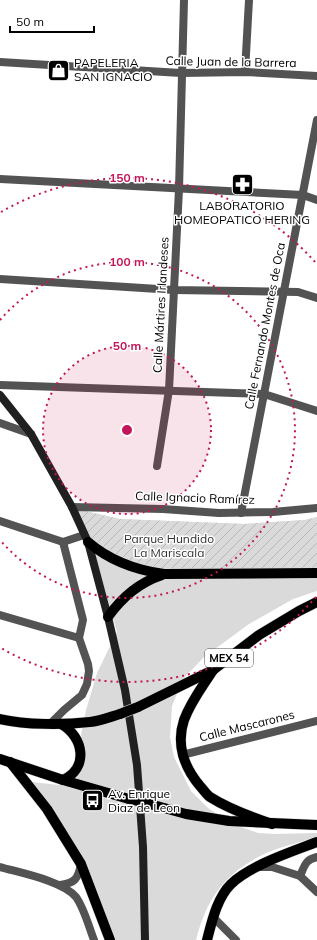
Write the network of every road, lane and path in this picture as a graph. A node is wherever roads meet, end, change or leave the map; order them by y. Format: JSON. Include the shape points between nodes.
{"nodes":[{"id":1,"x":184,"y":0,"type":"edge"},
{"id":2,"x":249,"y":0,"type":"edge"},
{"id":3,"x":0,"y":62,"type":"edge"},
{"id":4,"x":245,"y":72,"type":"junction"},
{"id":5,"x":181,"y":73,"type":"junction"},
{"id":6,"x":317,"y":76,"type":"edge"},
{"id":7,"x":317,"y":120,"type":"edge"},
{"id":8,"x":0,"y":179,"type":"edge"},
{"id":9,"x":178,"y":189,"type":"junction"},
{"id":10,"x":303,"y":195,"type":"junction"},
{"id":11,"x":317,"y":200,"type":"edge"},
{"id":12,"x":0,"y":279,"type":"edge"},
{"id":13,"x":174,"y":290,"type":"junction"},
{"id":14,"x":284,"y":292,"type":"junction"},
{"id":15,"x":317,"y":298,"type":"edge"},
{"id":16,"x":0,"y":385,"type":"edge"},
{"id":17,"x":169,"y":390,"type":"junction"},
{"id":18,"x":264,"y":394,"type":"junction"},
{"id":19,"x":0,"y":395,"type":"edge"},
{"id":20,"x":317,"y":411,"type":"edge"},
{"id":21,"x":0,"y":423,"type":"edge"},
{"id":22,"x":31,"y":434,"type":"junction"},
{"id":23,"x":157,"y":466,"type":"dead end"},
{"id":24,"x":72,"y":507,"type":"junction"},
{"id":25,"x":317,"y":508,"type":"edge"},
{"id":26,"x":241,"y":513,"type":"junction"},
{"id":27,"x":0,"y":521,"type":"edge"},
{"id":28,"x":86,"y":538,"type":"junction"},
{"id":29,"x":63,"y":542,"type":"junction"},
{"id":30,"x":317,"y":573,"type":"edge"},
{"id":31,"x":164,"y":574,"type":"junction"},
{"id":32,"x":317,"y":602,"type":"edge"},
{"id":33,"x":317,"y":608,"type":"edge"},
{"id":34,"x":299,"y":611,"type":"junction"},
{"id":35,"x":0,"y":614,"type":"edge"},
{"id":36,"x":108,"y":617,"type":"junction"},
{"id":37,"x":79,"y":638,"type":"junction"},
{"id":38,"x":213,"y":670,"type":"junction"},
{"id":39,"x":0,"y":720,"type":"edge"},
{"id":40,"x":317,"y":721,"type":"edge"},
{"id":41,"x":51,"y":724,"type":"junction"},
{"id":42,"x":61,"y":724,"type":"junction"},
{"id":43,"x":182,"y":755,"type":"junction"},
{"id":44,"x":5,"y":760,"type":"edge"},
{"id":45,"x":63,"y":780,"type":"junction"},
{"id":46,"x":272,"y":824,"type":"junction"},
{"id":47,"x":317,"y":824,"type":"edge"},
{"id":48,"x":317,"y":842,"type":"edge"},
{"id":49,"x":304,"y":848,"type":"junction"},
{"id":50,"x":313,"y":858,"type":"edge"},
{"id":51,"x":81,"y":864,"type":"junction"},
{"id":52,"x":0,"y":867,"type":"edge"},
{"id":53,"x":256,"y":867,"type":"junction"},
{"id":54,"x":300,"y":876,"type":"junction"},
{"id":55,"x":60,"y":885,"type":"junction"},
{"id":56,"x":317,"y":892,"type":"edge"},
{"id":57,"x":213,"y":917,"type":"junction"},
{"id":58,"x":234,"y":939,"type":"edge"},
{"id":59,"x":94,"y":940,"type":"edge"},
{"id":60,"x":110,"y":940,"type":"edge"},
{"id":61,"x":145,"y":940,"type":"edge"},
{"id":62,"x":207,"y":940,"type":"edge"}],
"edges":[{"from":1,"to":5,"type":"street","name":"Calle Mártires Irlandeses"},
{"from":2,"to":4,"type":"street"},
{"from":3,"to":5,"type":"street","name":"Calle Juan de la Barrera"},
{"from":4,"to":5,"type":"street","name":"Calle Juan de la Barrera"},
{"from":4,"to":6,"type":"street","name":"Calle Juan de la Barrera"},
{"from":5,"to":9,"type":"street","name":"Calle Mártires Irlandeses"},
{"from":7,"to":10,"type":"street","name":"Calle Fernando Montes de Oca"},
{"from":8,"to":9,"type":"street"},
{"from":9,"to":10,"type":"street"},
{"from":9,"to":13,"type":"street","name":"Calle Mártires Irlandeses"},
{"from":10,"to":11,"type":"street"},
{"from":10,"to":14,"type":"street","name":"Calle Fernando Montes de Oca"},
{"from":12,"to":13,"type":"street"},
{"from":13,"to":14,"type":"street"},
{"from":13,"to":17,"type":"street","name":"Calle Mártires Irlandeses"},
{"from":14,"to":15,"type":"street","via":[[298,292]]},
{"from":14,"to":18,"type":"street","name":"Calle Fernando Montes de Oca"},
{"from":16,"to":17,"type":"street"},
{"from":17,"to":18,"type":"street"},
{"from":17,"to":23,"type":"street","name":"Calle Mártires Irlandeses"},
{"from":18,"to":20,"type":"street"},
{"from":18,"to":26,"type":"street","name":"Calle Fernando Montes de Oca"},
{"from":19,"to":22,"type":"main road"},
{"from":21,"to":22,"type":"street"},
{"from":22,"to":24,"type":"main road"},
{"from":24,"to":26,"type":"street","name":"Calle Ignacio Ramírez"},
{"from":24,"to":28,"type":"main road"},
{"from":25,"to":26,"type":"street","name":"Calle Ignacio Ramírez"},
{"from":27,"to":29,"type":"street"},
{"from":28,"to":29,"type":"street"},
{"from":28,"to":31,"type":"main road","via":[[96,550],[121,564]]},
{"from":28,"to":36,"type":"main road"},
{"from":29,"to":37,"type":"street","via":[[83,620]]},
{"from":30,"to":31,"type":"main road"},
{"from":31,"to":36,"type":"main road","via":[[146,581],[130,592]]},
{"from":32,"to":34,"type":"main road","number":"MEX 54"},
{"from":33,"to":34,"type":"main road"},
{"from":34,"to":38,"type":"main road","number":"MEX 54","via":[[259,635]]},
{"from":35,"to":37,"type":"street"},
{"from":36,"to":61,"type":"main road","via":[[125,690],[137,765],[143,847]]},
{"from":37,"to":41,"type":"street","via":[[88,664],[87,684],[82,694]]},
{"from":38,"to":42,"type":"main road","number":"MEX 54","bridge":true,"via":[[120,714],[91,722]]},
{"from":38,"to":43,"type":"main road","via":[[191,703],[184,722],[181,738]]},
{"from":39,"to":41,"type":"main road","number":"MEX 54"},
{"from":40,"to":43,"type":"street","name":"Calle Mascarones"},
{"from":41,"to":42,"type":"main road","number":"MEX 54"},
{"from":42,"to":45,"type":"main road","via":[[75,736],[80,753],[80,760],[74,772]]},
{"from":43,"to":46,"type":"main road","via":[[189,773],[209,796]]},
{"from":44,"to":45,"type":"main road"},
{"from":44,"to":51,"type":"main road","via":[[47,809]]},
{"from":45,"to":46,"type":"main road","bridge":true,"via":[[186,814]]},
{"from":46,"to":47,"type":"main road"},
{"from":48,"to":49,"type":"main road"},
{"from":49,"to":50,"type":"street"},
{"from":49,"to":53,"type":"main road"},
{"from":50,"to":54,"type":"street","via":[[307,862]]},
{"from":51,"to":55,"type":"street","via":[[76,878],[72,882]]},
{"from":51,"to":60,"type":"main road"},
{"from":52,"to":55,"type":"street"},
{"from":53,"to":54,"type":"street","via":[[272,867]]},
{"from":53,"to":57,"type":"main road","via":[[231,884]]},
{"from":54,"to":56,"type":"street"},
{"from":55,"to":59,"type":"street","via":[[76,897]]},
{"from":57,"to":58,"type":"street"},
{"from":57,"to":62,"type":"main road"}]}
